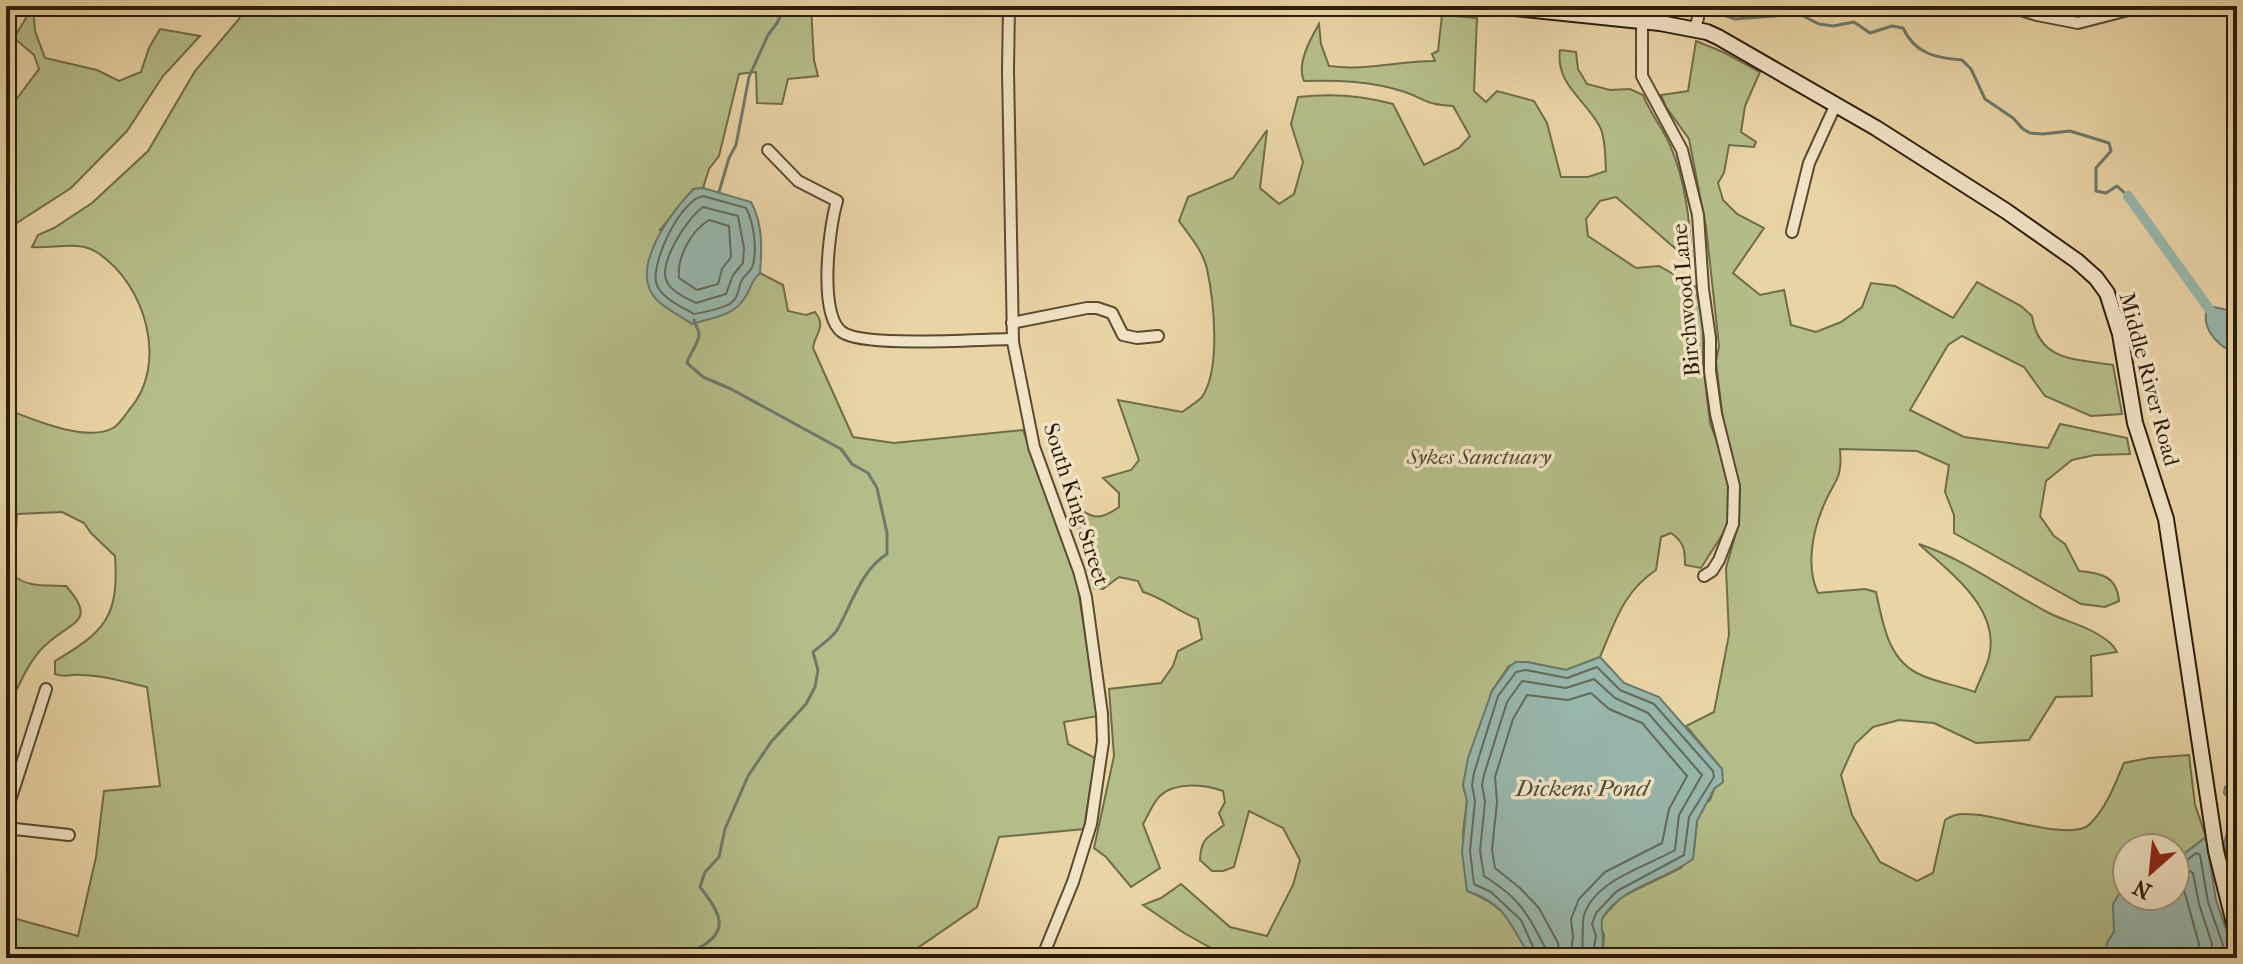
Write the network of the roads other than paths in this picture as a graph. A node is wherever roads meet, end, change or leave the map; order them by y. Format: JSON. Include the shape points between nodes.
{"nodes":[{"id":1,"x":17,"y":6,"type":"edge"},
{"id":2,"x":1009,"y":6,"type":"edge"},
{"id":3,"x":1257,"y":6,"type":"edge"},
{"id":4,"x":1327,"y":6,"type":"edge"},
{"id":5,"x":1494,"y":6,"type":"edge"},
{"id":6,"x":1697,"y":6,"type":"edge"},
{"id":7,"x":2008,"y":6,"type":"edge"},
{"id":8,"x":2133,"y":7,"type":"edge"},
{"id":9,"x":6,"y":21,"type":"edge"},
{"id":10,"x":1642,"y":21,"type":"junction"},
{"id":11,"x":1696,"y":24,"type":"junction"},
{"id":12,"x":1836,"y":104,"type":"junction"},
{"id":13,"x":768,"y":150,"type":"dead end"},
{"id":14,"x":1792,"y":232,"type":"dead end"},
{"id":15,"x":1012,"y":323,"type":"junction"},
{"id":16,"x":1158,"y":336,"type":"dead end"},
{"id":17,"x":1013,"y":339,"type":"junction"},
{"id":18,"x":1704,"y":576,"type":"dead end"},
{"id":19,"x":46,"y":689,"type":"dead end"},
{"id":20,"x":6,"y":813,"type":"edge"},
{"id":21,"x":6,"y":828,"type":"edge"},
{"id":22,"x":69,"y":835,"type":"dead end"},
{"id":23,"x":2237,"y":935,"type":"edge"},
{"id":24,"x":1042,"y":958,"type":"edge"}],
"edges":[{"from":1,"to":9,"type":"street"},
{"from":2,"to":15,"type":"street","name":"South King Street"},
{"from":3,"to":4,"type":"main road"},
{"from":5,"to":10,"type":"main road","name":"Middle River Road"},
{"from":6,"to":11,"type":"street"},
{"from":7,"to":8,"type":"street","via":[[2078,23]]},
{"from":10,"to":11,"type":"main road","name":"Middle River Road"},
{"from":10,"to":18,"type":"street","name":"Birchwood Lane","via":[[1642,76],[1682,150],[1696,204],[1710,371],[1734,486],[1733,524],[1719,560]]},
{"from":11,"to":12,"type":"main road","name":"Middle River Road"},
{"from":12,"to":14,"type":"street","via":[[1809,163]]},
{"from":12,"to":23,"type":"main road","name":"Middle River Road","via":[[2056,245],[2107,293],[2120,334],[2135,423],[2166,519],[2218,859]]},
{"from":13,"to":17,"type":"street","via":[[798,181],[837,201],[831,221],[828,306],[842,333],[895,340]]},
{"from":15,"to":16,"type":"street","via":[[1097,308],[1112,313],[1123,335]]},
{"from":15,"to":17,"type":"street","name":"South King Street"},
{"from":17,"to":24,"type":"street","name":"South King Street","via":[[1034,447],[1086,597],[1102,714],[1091,824]]},
{"from":19,"to":20,"type":"street"},
{"from":21,"to":22,"type":"street"}]}
